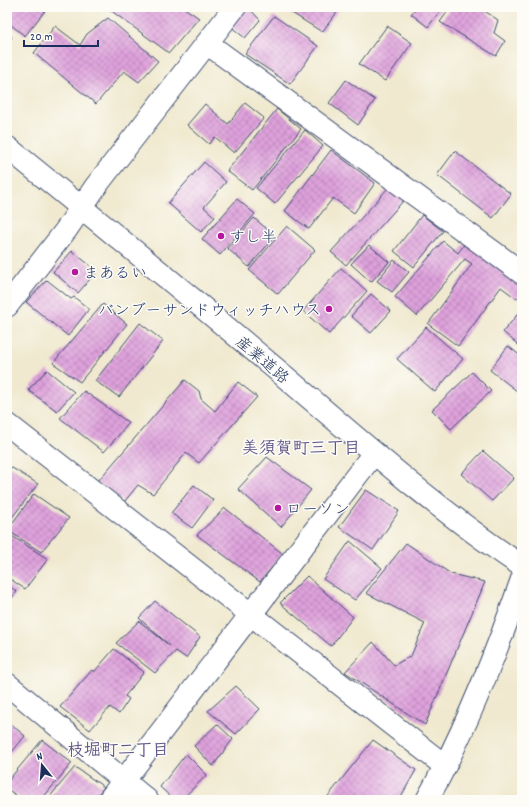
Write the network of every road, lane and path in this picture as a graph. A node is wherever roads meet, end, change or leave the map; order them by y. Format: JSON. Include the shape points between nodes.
{"nodes":[{"id":1,"x":235,"y":7,"type":"edge"},
{"id":2,"x":208,"y":44,"type":"junction"},
{"id":3,"x":7,"y":147,"type":"edge"},
{"id":4,"x":82,"y":208,"type":"junction"},
{"id":5,"x":522,"y":273,"type":"edge"},
{"id":6,"x":7,"y":306,"type":"edge"},
{"id":7,"x":7,"y":424,"type":"edge"},
{"id":8,"x":374,"y":453,"type":"junction"},
{"id":9,"x":522,"y":566,"type":"edge"},
{"id":10,"x":522,"y":579,"type":"edge"},
{"id":11,"x":251,"y":615,"type":"junction"},
{"id":12,"x":10,"y":691,"type":"edge"},
{"id":13,"x":445,"y":766,"type":"junction"},
{"id":14,"x":124,"y":782,"type":"junction"},
{"id":15,"x":109,"y":800,"type":"edge"},
{"id":16,"x":147,"y":800,"type":"edge"},
{"id":17,"x":427,"y":800,"type":"edge"}],
"edges":[{"from":1,"to":2,"type":"street"},
{"from":2,"to":4,"type":"street","via":[[96,186]]},
{"from":2,"to":5,"type":"street"},
{"from":3,"to":4,"type":"street","name":"産業道路"},
{"from":4,"to":6,"type":"street"},
{"from":4,"to":8,"type":"street","name":"産業道路"},
{"from":7,"to":11,"type":"street"},
{"from":8,"to":9,"type":"street","name":"産業道路","via":[[489,544]]},
{"from":8,"to":11,"type":"street"},
{"from":10,"to":13,"type":"street","via":[[474,703]]},
{"from":11,"to":13,"type":"street"},
{"from":11,"to":14,"type":"street"},
{"from":12,"to":14,"type":"street"},
{"from":13,"to":17,"type":"street"},
{"from":14,"to":15,"type":"street"},
{"from":14,"to":16,"type":"street"}]}
